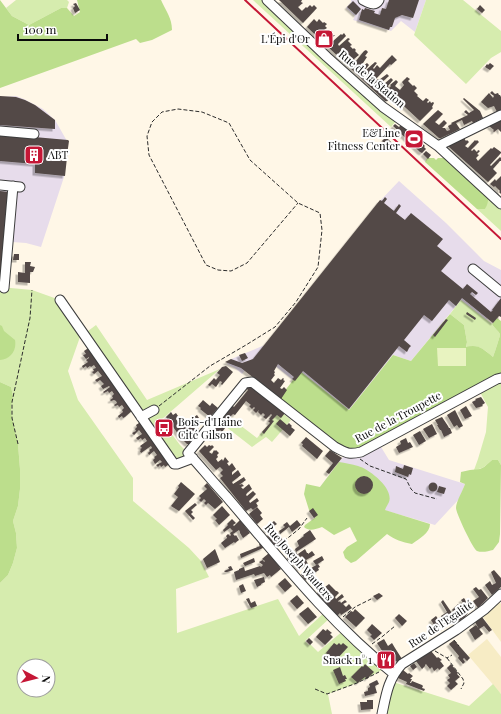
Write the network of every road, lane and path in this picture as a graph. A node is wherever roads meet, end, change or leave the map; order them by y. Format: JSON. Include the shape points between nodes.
{"nodes":[{"id":1,"x":267,"y":0,"type":"edge"},
{"id":2,"x":363,"y":0,"type":"edge"},
{"id":3,"x":379,"y":0,"type":"edge"},
{"id":4,"x":501,"y":115,"type":"edge"},
{"id":5,"x":0,"y":131,"type":"edge"},
{"id":6,"x":34,"y":134,"type":"dead end"},
{"id":7,"x":438,"y":146,"type":"junction"},
{"id":8,"x":0,"y":185,"type":"edge"},
{"id":9,"x":298,"y":203,"type":"junction"},
{"id":10,"x":501,"y":204,"type":"edge"},
{"id":11,"x":473,"y":269,"type":"dead end"},
{"id":12,"x":4,"y":288,"type":"edge"},
{"id":13,"x":32,"y":290,"type":"dead end"},
{"id":14,"x":501,"y":292,"type":"edge"},
{"id":15,"x":60,"y":300,"type":"dead end"},
{"id":16,"x":501,"y":378,"type":"edge"},
{"id":17,"x":154,"y":410,"type":"joint"},
{"id":18,"x":141,"y":417,"type":"junction"},
{"id":19,"x":18,"y":444,"type":"dead end"},
{"id":20,"x":354,"y":453,"type":"junction"},
{"id":21,"x":190,"y":455,"type":"junction"},
{"id":22,"x":437,"y":499,"type":"dead end"},
{"id":23,"x":307,"y":518,"type":"dead end"},
{"id":24,"x":272,"y":551,"type":"junction"},
{"id":25,"x":501,"y":594,"type":"edge"},
{"id":26,"x":371,"y":599,"type":"dead end"},
{"id":27,"x":337,"y":623,"type":"junction"},
{"id":28,"x":395,"y":626,"type":"dead end"},
{"id":29,"x":454,"y":640,"type":"dead end"},
{"id":30,"x":431,"y":646,"type":"junction"},
{"id":31,"x":459,"y":646,"type":"dead end"},
{"id":32,"x":367,"y":652,"type":"junction"},
{"id":33,"x":452,"y":655,"type":"dead end"},
{"id":34,"x":447,"y":658,"type":"junction"},
{"id":35,"x":339,"y":664,"type":"dead end"},
{"id":36,"x":386,"y":668,"type":"junction"},
{"id":37,"x":394,"y":674,"type":"junction"},
{"id":38,"x":315,"y":689,"type":"dead end"},
{"id":39,"x":461,"y":689,"type":"dead end"},
{"id":40,"x":382,"y":714,"type":"edge"}],
"edges":[{"from":1,"to":7,"type":"street","name":"Rue de la Station","via":[[383,107]]},
{"from":2,"to":3,"type":"street","via":[[376,4]]},
{"from":4,"to":7,"type":"street"},
{"from":5,"to":6,"type":"street"},
{"from":7,"to":10,"type":"street","name":"Rue de la Station"},
{"from":8,"to":12,"type":"street","via":[[16,186]]},
{"from":9,"to":9,"type":"path","via":[[250,160],[228,123],[202,112],[178,109],[162,112],[152,122],[147,136],[149,155],[206,264],[218,270],[231,271],[247,263]]},
{"from":9,"to":17,"type":"path","via":[[320,213],[322,230],[318,267],[296,302],[275,327],[210,366]]},
{"from":11,"to":14,"type":"street"},
{"from":13,"to":19,"type":"path","via":[[30,318],[12,402],[12,418]]},
{"from":15,"to":18,"type":"street"},
{"from":16,"to":20,"type":"street","name":"Rue de la Troupette","via":[[361,452]]},
{"from":17,"to":18,"type":"street"},
{"from":18,"to":21,"type":"street","via":[[174,464]]},
{"from":20,"to":21,"type":"street","name":"Rue de la Troupette","via":[[346,453],[335,447],[252,382],[245,383]]},
{"from":20,"to":22,"type":"path","via":[[370,466],[406,479],[415,493]]},
{"from":21,"to":24,"type":"street","name":"Rue Joseph Wauters"},
{"from":23,"to":24,"type":"path","via":[[299,529]]},
{"from":24,"to":27,"type":"street","name":"Rue Joseph Wauters"},
{"from":25,"to":30,"type":"street","name":"Rue de l'Egalité","via":[[485,609]]},
{"from":26,"to":27,"type":"path","via":[[355,607]]},
{"from":27,"to":32,"type":"street","name":"Rue Joseph Wauters"},
{"from":28,"to":32,"type":"path"},
{"from":29,"to":31,"type":"path"},
{"from":30,"to":34,"type":"path"},
{"from":30,"to":37,"type":"street","name":"Rue de l'Egalité","via":[[402,664]]},
{"from":32,"to":35,"type":"path"},
{"from":32,"to":36,"type":"street","name":"Rue Joseph Wauters"},
{"from":33,"to":34,"type":"path"},
{"from":34,"to":39,"type":"path","via":[[463,679]]},
{"from":36,"to":37,"type":"street","name":"Rue Joseph Wauters"},
{"from":36,"to":38,"type":"path","via":[[357,683],[327,694]]},
{"from":37,"to":40,"type":"street"}]}
